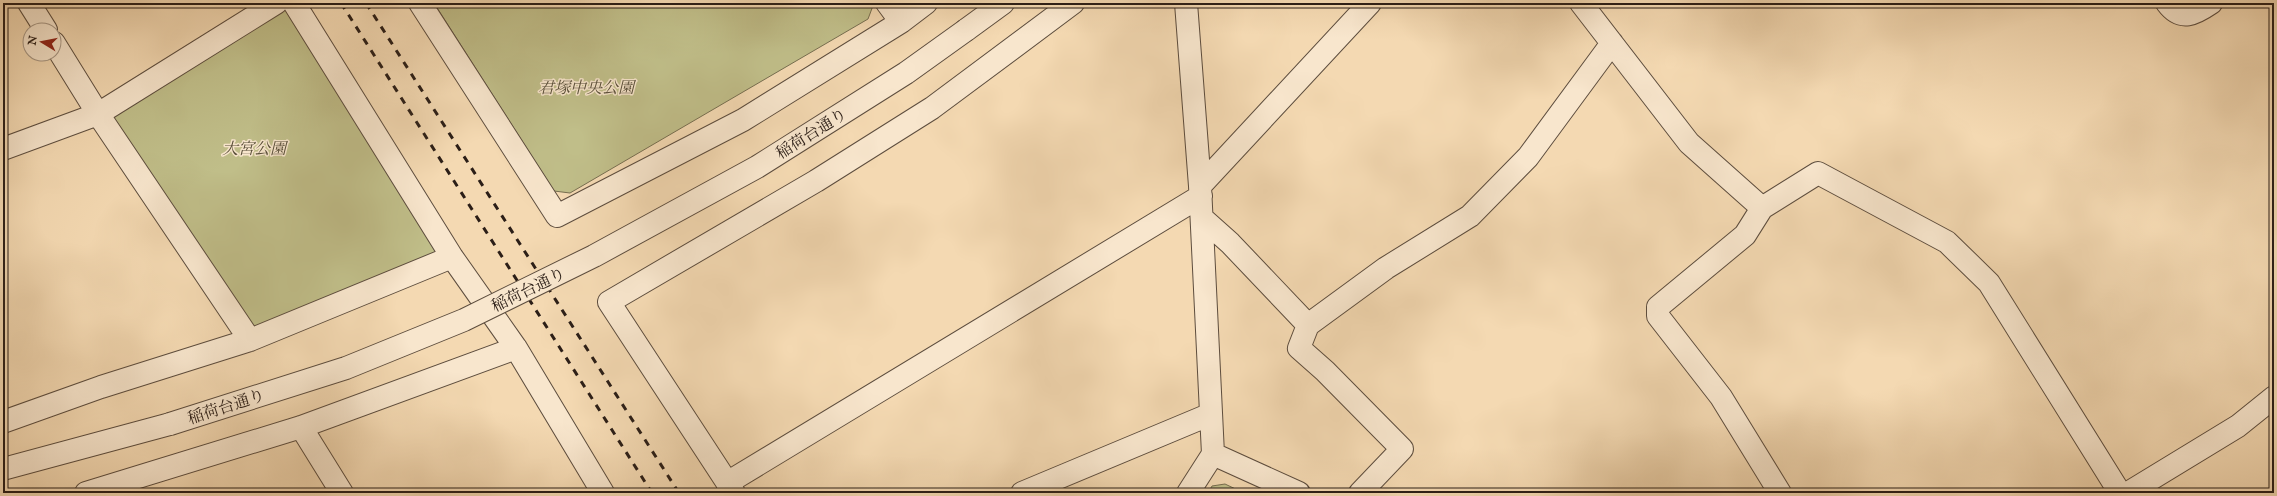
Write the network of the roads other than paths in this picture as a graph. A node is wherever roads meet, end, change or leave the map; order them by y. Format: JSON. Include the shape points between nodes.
{"nodes":[{"id":1,"x":29,"y":3,"type":"edge"},
{"id":2,"x":276,"y":3,"type":"edge"},
{"id":3,"x":294,"y":3,"type":"edge"},
{"id":4,"x":420,"y":3,"type":"edge"},
{"id":5,"x":887,"y":3,"type":"edge"},
{"id":6,"x":926,"y":3,"type":"edge"},
{"id":7,"x":1003,"y":3,"type":"edge"},
{"id":8,"x":1073,"y":3,"type":"edge"},
{"id":9,"x":1186,"y":3,"type":"edge"},
{"id":10,"x":1370,"y":3,"type":"edge"},
{"id":11,"x":1581,"y":3,"type":"edge"},
{"id":12,"x":2167,"y":3,"type":"edge"},
{"id":13,"x":2211,"y":3,"type":"edge"},
{"id":14,"x":41,"y":22,"type":"edge"},
{"id":15,"x":901,"y":22,"type":"junction"},
{"id":16,"x":1612,"y":43,"type":"junction"},
{"id":17,"x":62,"y":56,"type":"edge"},
{"id":18,"x":98,"y":114,"type":"junction"},
{"id":19,"x":3,"y":148,"type":"edge"},
{"id":20,"x":1200,"y":191,"type":"junction"},
{"id":21,"x":1762,"y":208,"type":"junction"},
{"id":22,"x":1202,"y":218,"type":"junction"},
{"id":23,"x":452,"y":257,"type":"junction"},
{"id":24,"x":1308,"y":324,"type":"junction"},
{"id":25,"x":250,"y":340,"type":"junction"},
{"id":26,"x":516,"y":348,"type":"junction"},
{"id":27,"x":2274,"y":398,"type":"edge"},
{"id":28,"x":1211,"y":414,"type":"junction"},
{"id":29,"x":3,"y":422,"type":"edge"},
{"id":30,"x":301,"y":428,"type":"junction"},
{"id":31,"x":1213,"y":454,"type":"junction"},
{"id":32,"x":3,"y":469,"type":"edge"},
{"id":33,"x":730,"y":488,"type":"edge"},
{"id":34,"x":2138,"y":490,"type":"edge"},
{"id":35,"x":86,"y":493,"type":"edge"},
{"id":36,"x":342,"y":493,"type":"edge"},
{"id":37,"x":603,"y":493,"type":"edge"},
{"id":38,"x":1022,"y":493,"type":"edge"},
{"id":39,"x":1188,"y":493,"type":"edge"},
{"id":40,"x":1299,"y":493,"type":"edge"},
{"id":41,"x":1360,"y":493,"type":"edge"},
{"id":42,"x":1780,"y":493,"type":"edge"},
{"id":43,"x":2120,"y":493,"type":"edge"}],
"edges":[{"from":1,"to":14,"type":"street"},
{"from":2,"to":18,"type":"street"},
{"from":3,"to":23,"type":"street"},
{"from":4,"to":15,"type":"street","via":[[557,216],[743,120]]},
{"from":5,"to":15,"type":"street"},
{"from":6,"to":15,"type":"street"},
{"from":7,"to":32,"type":"street","name":"稲荷台通り","bridge":true,"via":[[906,73],[757,167],[587,260],[464,320],[346,368],[170,424]]},
{"from":8,"to":33,"type":"street","via":[[932,108],[816,181],[609,302]]},
{"from":9,"to":20,"type":"street"},
{"from":10,"to":20,"type":"street"},
{"from":11,"to":16,"type":"street"},
{"from":12,"to":13,"type":"street","via":[[2173,10],[2184,15],[2198,12]]},
{"from":16,"to":21,"type":"street","via":[[1689,143]]},
{"from":16,"to":24,"type":"street","via":[[1528,156],[1470,216],[1386,268]]},
{"from":17,"to":18,"type":"street"},
{"from":18,"to":19,"type":"street"},
{"from":18,"to":25,"type":"street"},
{"from":20,"to":22,"type":"street"},
{"from":20,"to":33,"type":"street"},
{"from":21,"to":42,"type":"street","via":[[1745,235],[1658,307],[1658,316],[1721,397]]},
{"from":21,"to":43,"type":"street","via":[[1818,173],[1947,242],[1988,283]]},
{"from":22,"to":24,"type":"street","via":[[1230,243]]},
{"from":22,"to":28,"type":"street"},
{"from":23,"to":25,"type":"street"},
{"from":23,"to":26,"type":"street"},
{"from":24,"to":41,"type":"street","via":[[1299,348],[1402,449]]},
{"from":25,"to":29,"type":"street"},
{"from":26,"to":30,"type":"street"},
{"from":26,"to":37,"type":"street"},
{"from":27,"to":34,"type":"street","via":[[2238,426]]},
{"from":28,"to":31,"type":"street"},
{"from":28,"to":38,"type":"street"},
{"from":30,"to":35,"type":"street"},
{"from":30,"to":36,"type":"street"},
{"from":31,"to":39,"type":"street"},
{"from":31,"to":40,"type":"street"}]}
